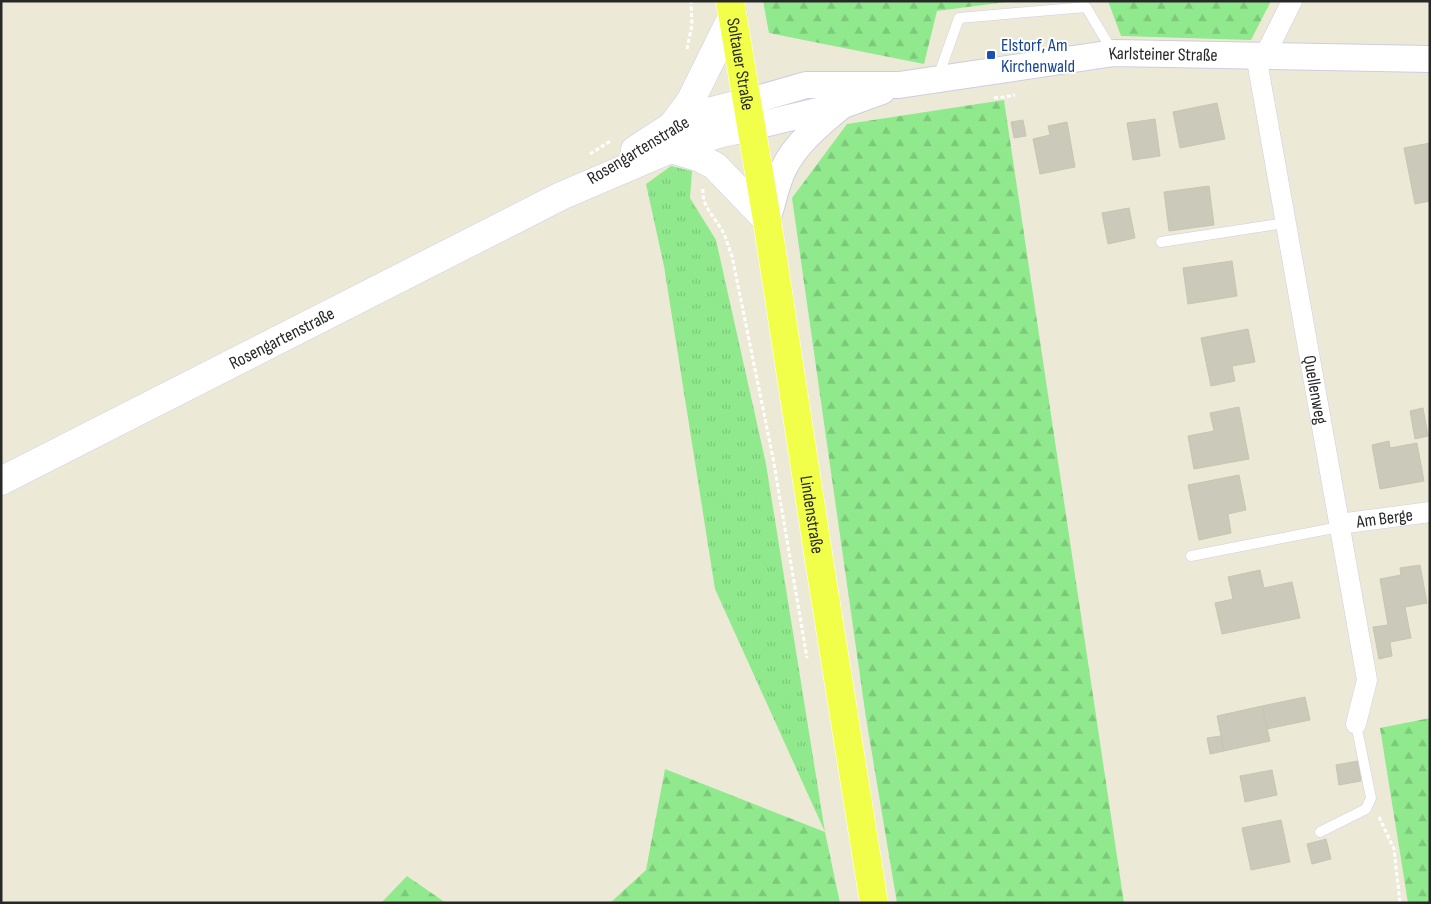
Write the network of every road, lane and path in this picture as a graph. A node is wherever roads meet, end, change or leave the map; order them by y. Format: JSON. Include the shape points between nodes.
{"nodes":[{"id":1,"x":691,"y":1,"type":"edge"},
{"id":2,"x":1292,"y":1,"type":"edge"},
{"id":3,"x":731,"y":8,"type":"edge"},
{"id":4,"x":1114,"y":53,"type":"junction"},
{"id":5,"x":686,"y":54,"type":"dead end"},
{"id":6,"x":1260,"y":55,"type":"junction"},
{"id":7,"x":1430,"y":59,"type":"edge"},
{"id":8,"x":937,"y":78,"type":"junction"},
{"id":9,"x":899,"y":84,"type":"junction"},
{"id":10,"x":843,"y":105,"type":"junction"},
{"id":11,"x":749,"y":114,"type":"junction"},
{"id":12,"x":671,"y":138,"type":"junction"},
{"id":13,"x":715,"y":166,"type":"junction"},
{"id":14,"x":767,"y":220,"type":"junction"},
{"id":15,"x":1285,"y":223,"type":"junction"},
{"id":16,"x":1161,"y":242,"type":"dead end"},
{"id":17,"x":1,"y":481,"type":"edge"},
{"id":18,"x":1430,"y":512,"type":"edge"},
{"id":19,"x":1339,"y":525,"type":"junction"},
{"id":20,"x":1191,"y":556,"type":"dead end"},
{"id":21,"x":807,"y":661,"type":"dead end"},
{"id":22,"x":1356,"y":724,"type":"joint"},
{"id":23,"x":1371,"y":798,"type":"junction"},
{"id":24,"x":1320,"y":832,"type":"dead end"},
{"id":25,"x":874,"y":903,"type":"edge"},
{"id":26,"x":1400,"y":903,"type":"edge"}],
"edges":[{"from":1,"to":5,"type":"path","via":[[692,25]]},
{"from":2,"to":6,"type":"street"},
{"from":3,"to":11,"type":"main road","name":"Soltauer Straße"},
{"from":3,"to":12,"type":"main road"},
{"from":4,"to":6,"type":"street","name":"Karlsteiner Straße"},
{"from":4,"to":8,"type":"street","name":"Karlsteiner Straße"},
{"from":4,"to":8,"type":"lane","via":[[1086,7],[959,18]]},
{"from":6,"to":7,"type":"street","name":"Karlsteiner Straße"},
{"from":6,"to":15,"type":"street","name":"Quellenweg"},
{"from":8,"to":9,"type":"street","name":"Karlsteiner Straße"},
{"from":9,"to":10,"type":"street","name":"Karlsteiner Straße"},
{"from":9,"to":11,"type":"street","name":"Karlsteiner Straße","via":[[806,85]]},
{"from":10,"to":11,"type":"street","name":"Karlsteiner Straße"},
{"from":10,"to":14,"type":"street","via":[[817,126],[784,168]]},
{"from":11,"to":12,"type":"main road","name":"Rosengartenstraße","via":[[700,114]]},
{"from":11,"to":14,"type":"main road","name":"Lindenstraße"},
{"from":12,"to":13,"type":"main road"},
{"from":12,"to":17,"type":"main road","name":"Rosengartenstraße"},
{"from":13,"to":14,"type":"main road"},
{"from":13,"to":21,"type":"path","via":[[703,181],[702,195],[724,233],[732,256],[773,458]]},
{"from":14,"to":25,"type":"main road","name":"Lindenstraße"},
{"from":15,"to":16,"type":"lane"},
{"from":15,"to":19,"type":"street","name":"Quellenweg"},
{"from":18,"to":19,"type":"street","name":"Am Berge"},
{"from":19,"to":20,"type":"lane"},
{"from":19,"to":22,"type":"street","name":"Quellenweg","via":[[1367,680]]},
{"from":22,"to":23,"type":"lane"},
{"from":23,"to":24,"type":"lane","via":[[1366,809]]},
{"from":23,"to":26,"type":"path","via":[[1394,849]]}]}
